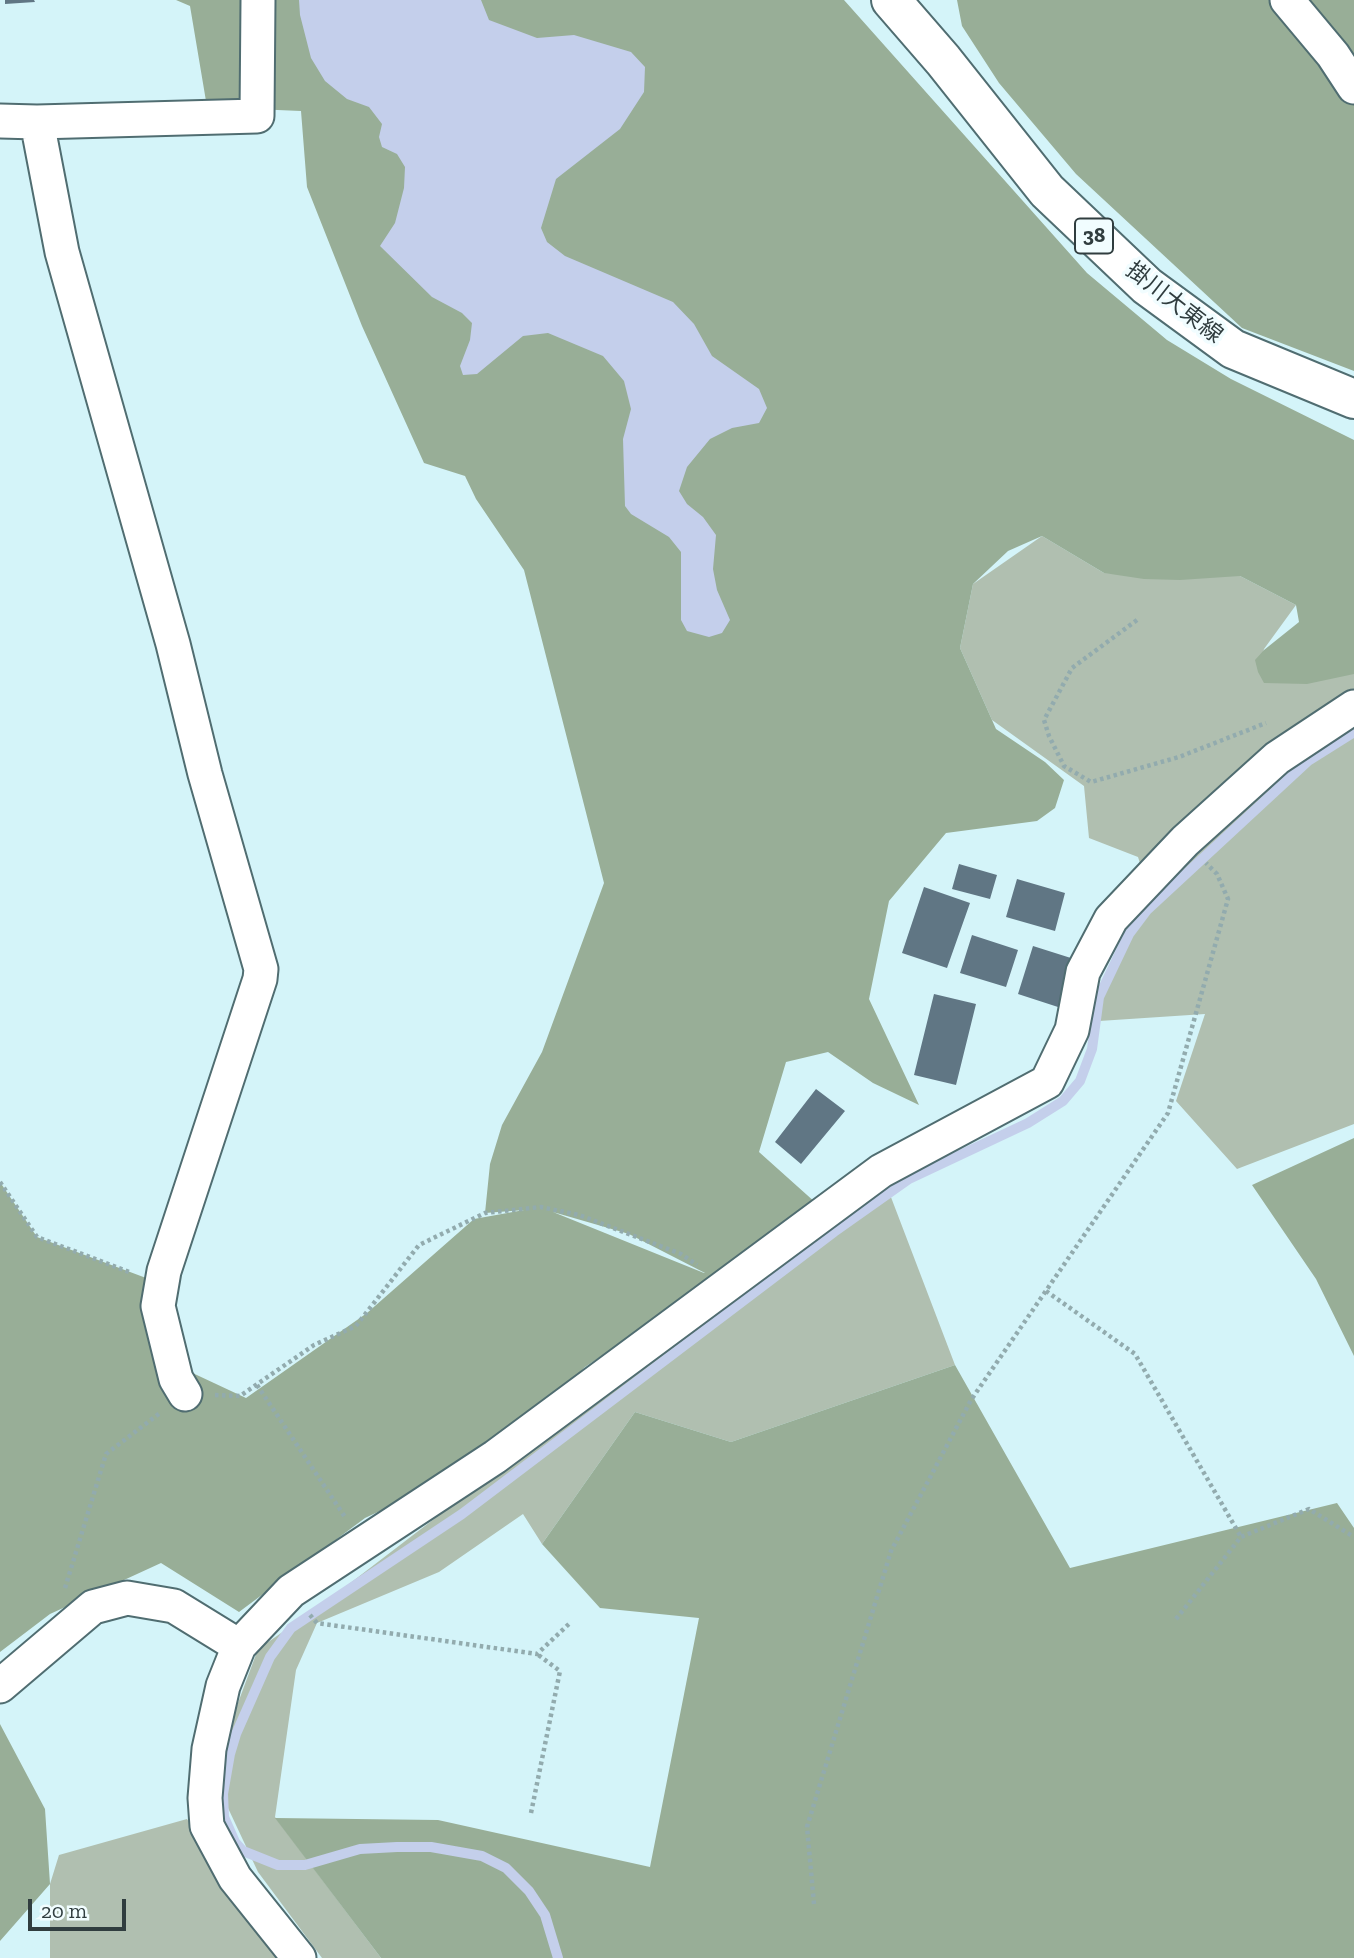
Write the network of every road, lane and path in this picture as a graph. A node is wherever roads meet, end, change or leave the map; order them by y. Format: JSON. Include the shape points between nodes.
{"nodes":[{"id":1,"x":258,"y":0,"type":"edge"},
{"id":2,"x":891,"y":0,"type":"edge"},
{"id":3,"x":1287,"y":0,"type":"edge"},
{"id":4,"x":1354,"y":87,"type":"edge"},
{"id":5,"x":0,"y":121,"type":"edge"},
{"id":6,"x":37,"y":122,"type":"junction"},
{"id":7,"x":1354,"y":399,"type":"edge"},
{"id":8,"x":1137,"y":620,"type":"dead end"},
{"id":9,"x":1354,"y":707,"type":"edge"},
{"id":10,"x":1267,"y":723,"type":"dead end"},
{"id":11,"x":1217,"y":874,"type":"dead end"},
{"id":12,"x":0,"y":1182,"type":"edge"},
{"id":13,"x":162,"y":1284,"type":"junction"},
{"id":14,"x":727,"y":1286,"type":"junction"},
{"id":15,"x":1046,"y":1291,"type":"junction"},
{"id":16,"x":257,"y":1385,"type":"junction"},
{"id":17,"x":185,"y":1394,"type":"junction"},
{"id":18,"x":1241,"y":1537,"type":"junction"},
{"id":19,"x":1354,"y":1537,"type":"edge"},
{"id":20,"x":362,"y":1544,"type":"junction"},
{"id":21,"x":1176,"y":1619,"type":"dead end"},
{"id":22,"x":570,"y":1622,"type":"dead end"},
{"id":23,"x":317,"y":1623,"type":"dead end"},
{"id":24,"x":65,"y":1632,"type":"junction"},
{"id":25,"x":239,"y":1646,"type":"junction"},
{"id":26,"x":537,"y":1654,"type":"junction"},
{"id":27,"x":0,"y":1686,"type":"edge"},
{"id":28,"x":531,"y":1813,"type":"dead end"},
{"id":29,"x":814,"y":1905,"type":"dead end"},
{"id":30,"x":299,"y":1958,"type":"edge"}],
"edges":[{"from":1,"to":6,"type":"street","via":[[257,116]]},
{"from":2,"to":7,"type":"main road","name":"掛川大東線","number":"38","via":[[1047,191],[1147,286],[1233,349]]},
{"from":3,"to":4,"type":"street"},
{"from":5,"to":6,"type":"street"},
{"from":6,"to":13,"type":"street","via":[[62,252],[261,969]]},
{"from":8,"to":10,"type":"path","via":[[1072,668],[1044,720],[1064,766],[1091,782],[1179,757]]},
{"from":9,"to":14,"type":"street","via":[[1277,758],[1185,841],[1111,919],[1083,972],[1072,1030],[1047,1082],[881,1171]]},
{"from":11,"to":15,"type":"path","via":[[1228,899],[1168,1113]]},
{"from":12,"to":13,"type":"path","via":[[37,1237]]},
{"from":13,"to":17,"type":"street","via":[[158,1306],[176,1379]]},
{"from":14,"to":16,"type":"path","via":[[681,1254],[579,1215],[541,1208],[485,1213],[419,1245],[356,1326],[314,1345]]},
{"from":14,"to":20,"type":"street","via":[[495,1457]]},
{"from":15,"to":18,"type":"path","via":[[1135,1354]]},
{"from":15,"to":29,"type":"path","via":[[971,1400],[891,1551],[807,1827]]},
{"from":16,"to":17,"type":"path","via":[[240,1396]]},
{"from":16,"to":20,"type":"path"},
{"from":17,"to":24,"type":"path","via":[[106,1454],[65,1584]]},
{"from":18,"to":19,"type":"path","via":[[1309,1509]]},
{"from":18,"to":21,"type":"path"},
{"from":20,"to":25,"type":"street","via":[[292,1591]]},
{"from":22,"to":26,"type":"path"},
{"from":23,"to":26,"type":"path"},
{"from":24,"to":25,"type":"street","via":[[93,1607],[127,1598],[174,1606]]},
{"from":24,"to":27,"type":"street"},
{"from":25,"to":30,"type":"street","via":[[223,1686],[209,1749],[207,1826],[235,1878]]},
{"from":26,"to":28,"type":"path","via":[[561,1671]]}]}
